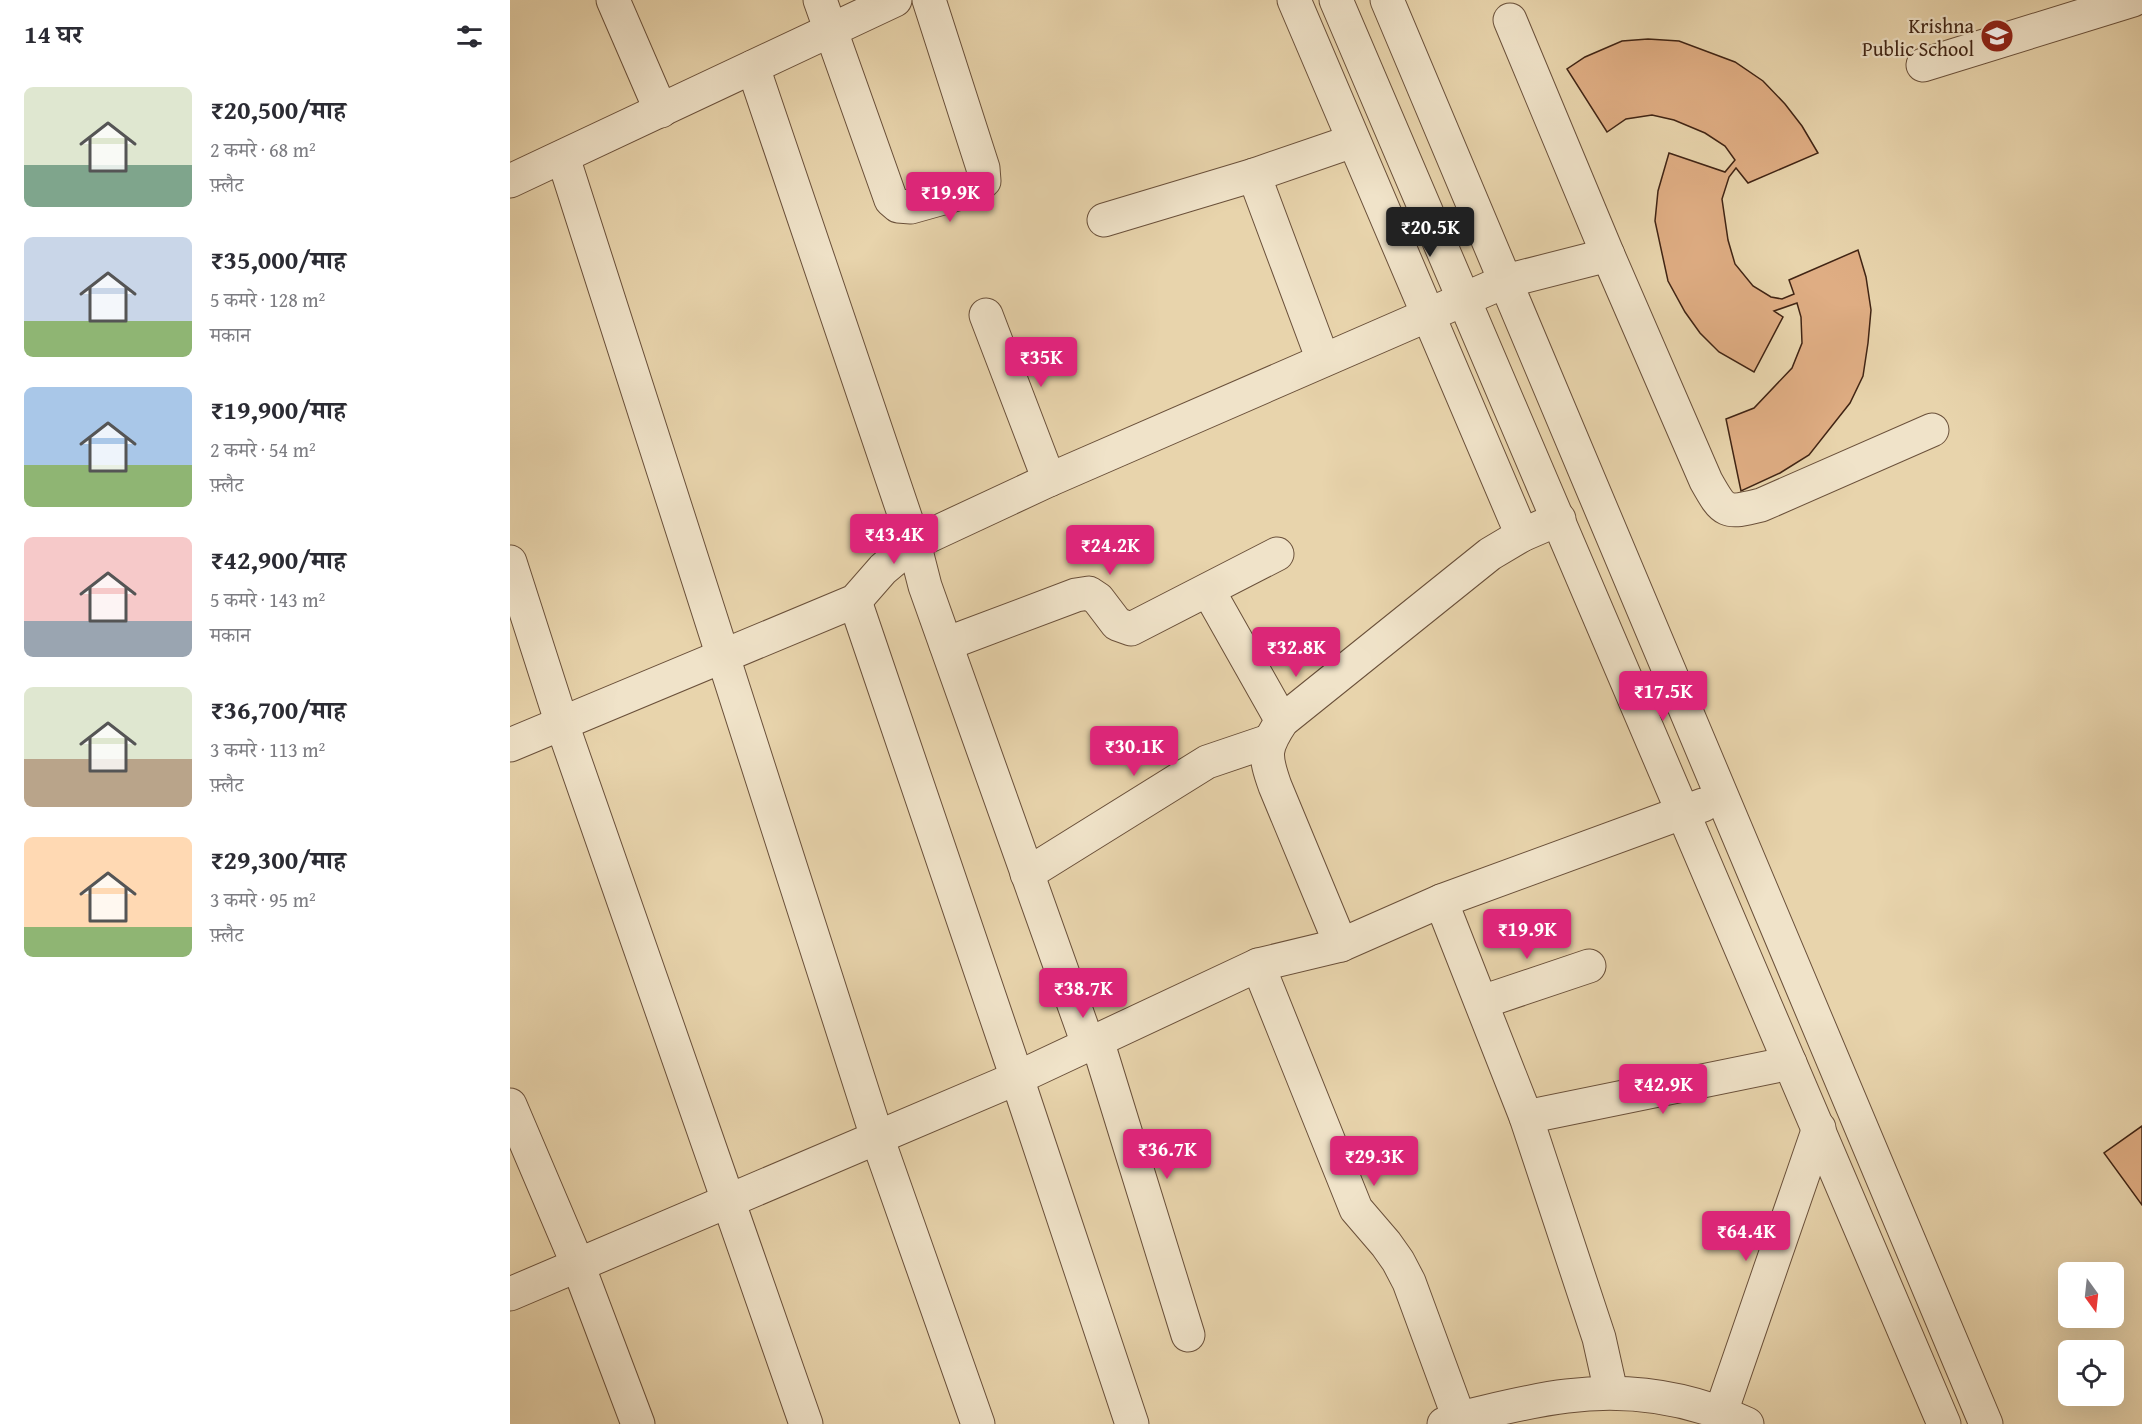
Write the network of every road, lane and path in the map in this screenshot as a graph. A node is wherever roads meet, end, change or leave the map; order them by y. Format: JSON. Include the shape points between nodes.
{"nodes":[{"id":1,"x":612,"y":0,"type":"edge"},
{"id":2,"x":895,"y":0,"type":"edge"},
{"id":3,"x":929,"y":0,"type":"edge"},
{"id":4,"x":1294,"y":0,"type":"edge"},
{"id":5,"x":1336,"y":0,"type":"edge"},
{"id":6,"x":1387,"y":0,"type":"edge"},
{"id":7,"x":2133,"y":0,"type":"edge"},
{"id":8,"x":825,"y":14,"type":"edge"},
{"id":9,"x":1510,"y":20,"type":"dead end"},
{"id":10,"x":1923,"y":65,"type":"dead end"},
{"id":11,"x":753,"y":67,"type":"junction"},
{"id":12,"x":661,"y":111,"type":"junction"},
{"id":13,"x":1353,"y":141,"type":"junction"},
{"id":14,"x":563,"y":157,"type":"junction"},
{"id":15,"x":1254,"y":175,"type":"junction"},
{"id":16,"x":510,"y":181,"type":"edge"},
{"id":17,"x":1104,"y":220,"type":"dead end"},
{"id":18,"x":1608,"y":255,"type":"junction"},
{"id":19,"x":1506,"y":281,"type":"junction"},
{"id":20,"x":1463,"y":299,"type":"junction"},
{"id":21,"x":986,"y":315,"type":"dead end"},
{"id":22,"x":1427,"y":315,"type":"junction"},
{"id":23,"x":1323,"y":360,"type":"junction"},
{"id":24,"x":1932,"y":430,"type":"dead end"},
{"id":25,"x":1049,"y":480,"type":"junction"},
{"id":26,"x":1559,"y":519,"type":"junction"},
{"id":27,"x":1522,"y":535,"type":"junction"},
{"id":28,"x":914,"y":543,"type":"junction"},
{"id":29,"x":1277,"y":554,"type":"dead end"},
{"id":30,"x":510,"y":562,"type":"edge"},
{"id":31,"x":1208,"y":590,"type":"junction"},
{"id":32,"x":855,"y":601,"type":"junction"},
{"id":33,"x":946,"y":644,"type":"junction"},
{"id":34,"x":724,"y":656,"type":"junction"},
{"id":35,"x":562,"y":724,"type":"junction"},
{"id":36,"x":1275,"y":731,"type":"junction"},
{"id":37,"x":510,"y":745,"type":"edge"},
{"id":38,"x":1723,"y":797,"type":"junction"},
{"id":39,"x":1683,"y":813,"type":"junction"},
{"id":40,"x":1027,"y":874,"type":"junction"},
{"id":41,"x":1441,"y":901,"type":"junction"},
{"id":42,"x":1341,"y":945,"type":"junction"},
{"id":43,"x":1258,"y":965,"type":"junction"},
{"id":44,"x":1589,"y":966,"type":"dead end"},
{"id":45,"x":1482,"y":1002,"type":"junction"},
{"id":46,"x":1093,"y":1042,"type":"junction"},
{"id":47,"x":1790,"y":1063,"type":"junction"},
{"id":48,"x":1017,"y":1078,"type":"junction"},
{"id":49,"x":510,"y":1105,"type":"edge"},
{"id":50,"x":1526,"y":1117,"type":"junction"},
{"id":51,"x":1819,"y":1128,"type":"junction"},
{"id":52,"x":877,"y":1137,"type":"junction"},
{"id":53,"x":727,"y":1200,"type":"junction"},
{"id":54,"x":578,"y":1265,"type":"junction"},
{"id":55,"x":510,"y":1294,"type":"edge"},
{"id":56,"x":1188,"y":1335,"type":"dead end"},
{"id":57,"x":1611,"y":1392,"type":"junction"},
{"id":58,"x":1734,"y":1418,"type":"edge"},
{"id":59,"x":1451,"y":1421,"type":"edge"},
{"id":60,"x":638,"y":1424,"type":"edge"},
{"id":61,"x":806,"y":1424,"type":"edge"},
{"id":62,"x":978,"y":1424,"type":"edge"},
{"id":63,"x":1132,"y":1424,"type":"edge"},
{"id":64,"x":1944,"y":1424,"type":"edge"},
{"id":65,"x":1986,"y":1424,"type":"edge"}],
"edges":[{"from":1,"to":12,"type":"street"},
{"from":2,"to":8,"type":"street"},
{"from":3,"to":8,"type":"street","via":[[984,181],[975,189],[911,207],[898,206],[891,200]]},
{"from":4,"to":13,"type":"street"},
{"from":5,"to":20,"type":"street"},
{"from":6,"to":19,"type":"street"},
{"from":7,"to":10,"type":"street"},
{"from":8,"to":11,"type":"street"},
{"from":9,"to":18,"type":"street"},
{"from":11,"to":12,"type":"street"},
{"from":11,"to":28,"type":"street"},
{"from":12,"to":14,"type":"street"},
{"from":13,"to":15,"type":"street"},
{"from":13,"to":22,"type":"street"},
{"from":14,"to":16,"type":"street"},
{"from":14,"to":34,"type":"street"},
{"from":15,"to":17,"type":"street"},
{"from":15,"to":23,"type":"street"},
{"from":18,"to":19,"type":"street"},
{"from":18,"to":24,"type":"street","via":[[1719,504],[1735,512],[1761,506]]},
{"from":19,"to":20,"type":"street"},
{"from":19,"to":38,"type":"street"},
{"from":20,"to":22,"type":"street"},
{"from":20,"to":26,"type":"street"},
{"from":21,"to":25,"type":"street"},
{"from":22,"to":23,"type":"street"},
{"from":22,"to":27,"type":"street"},
{"from":23,"to":25,"type":"street"},
{"from":25,"to":28,"type":"street"},
{"from":26,"to":27,"type":"street"},
{"from":26,"to":39,"type":"street"},
{"from":27,"to":36,"type":"street","via":[[1490,554]]},
{"from":28,"to":32,"type":"street","via":[[883,569]]},
{"from":28,"to":33,"type":"street"},
{"from":29,"to":31,"type":"street"},
{"from":30,"to":35,"type":"street"},
{"from":31,"to":33,"type":"street","via":[[1131,629],[1117,624],[1089,593]]},
{"from":31,"to":36,"type":"street"},
{"from":32,"to":34,"type":"street"},
{"from":32,"to":48,"type":"street"},
{"from":33,"to":40,"type":"street"},
{"from":34,"to":35,"type":"street"},
{"from":34,"to":52,"type":"street"},
{"from":35,"to":37,"type":"street"},
{"from":35,"to":53,"type":"street"},
{"from":36,"to":40,"type":"street","via":[[1207,762]]},
{"from":36,"to":42,"type":"street","via":[[1268,765],[1271,776]]},
{"from":38,"to":39,"type":"street"},
{"from":38,"to":65,"type":"street"},
{"from":39,"to":41,"type":"street"},
{"from":39,"to":47,"type":"street"},
{"from":40,"to":46,"type":"street"},
{"from":41,"to":42,"type":"street"},
{"from":41,"to":45,"type":"street"},
{"from":42,"to":43,"type":"street"},
{"from":43,"to":46,"type":"street"},
{"from":43,"to":59,"type":"street","via":[[1356,1209],[1398,1261],[1408,1282]]},
{"from":44,"to":45,"type":"street"},
{"from":45,"to":50,"type":"street"},
{"from":46,"to":48,"type":"street"},
{"from":46,"to":56,"type":"street"},
{"from":47,"to":50,"type":"street"},
{"from":47,"to":51,"type":"street"},
{"from":48,"to":52,"type":"street"},
{"from":48,"to":63,"type":"street"},
{"from":49,"to":54,"type":"street"},
{"from":50,"to":57,"type":"street","via":[[1599,1338]]},
{"from":51,"to":58,"type":"street"},
{"from":51,"to":64,"type":"street"},
{"from":52,"to":53,"type":"street"},
{"from":52,"to":62,"type":"street"},
{"from":53,"to":54,"type":"street"},
{"from":53,"to":61,"type":"street"},
{"from":54,"to":55,"type":"street"},
{"from":54,"to":60,"type":"street"},
{"from":57,"to":58,"type":"street","via":[[1661,1396]]},
{"from":57,"to":59,"type":"street","via":[[1566,1396]]}]}
